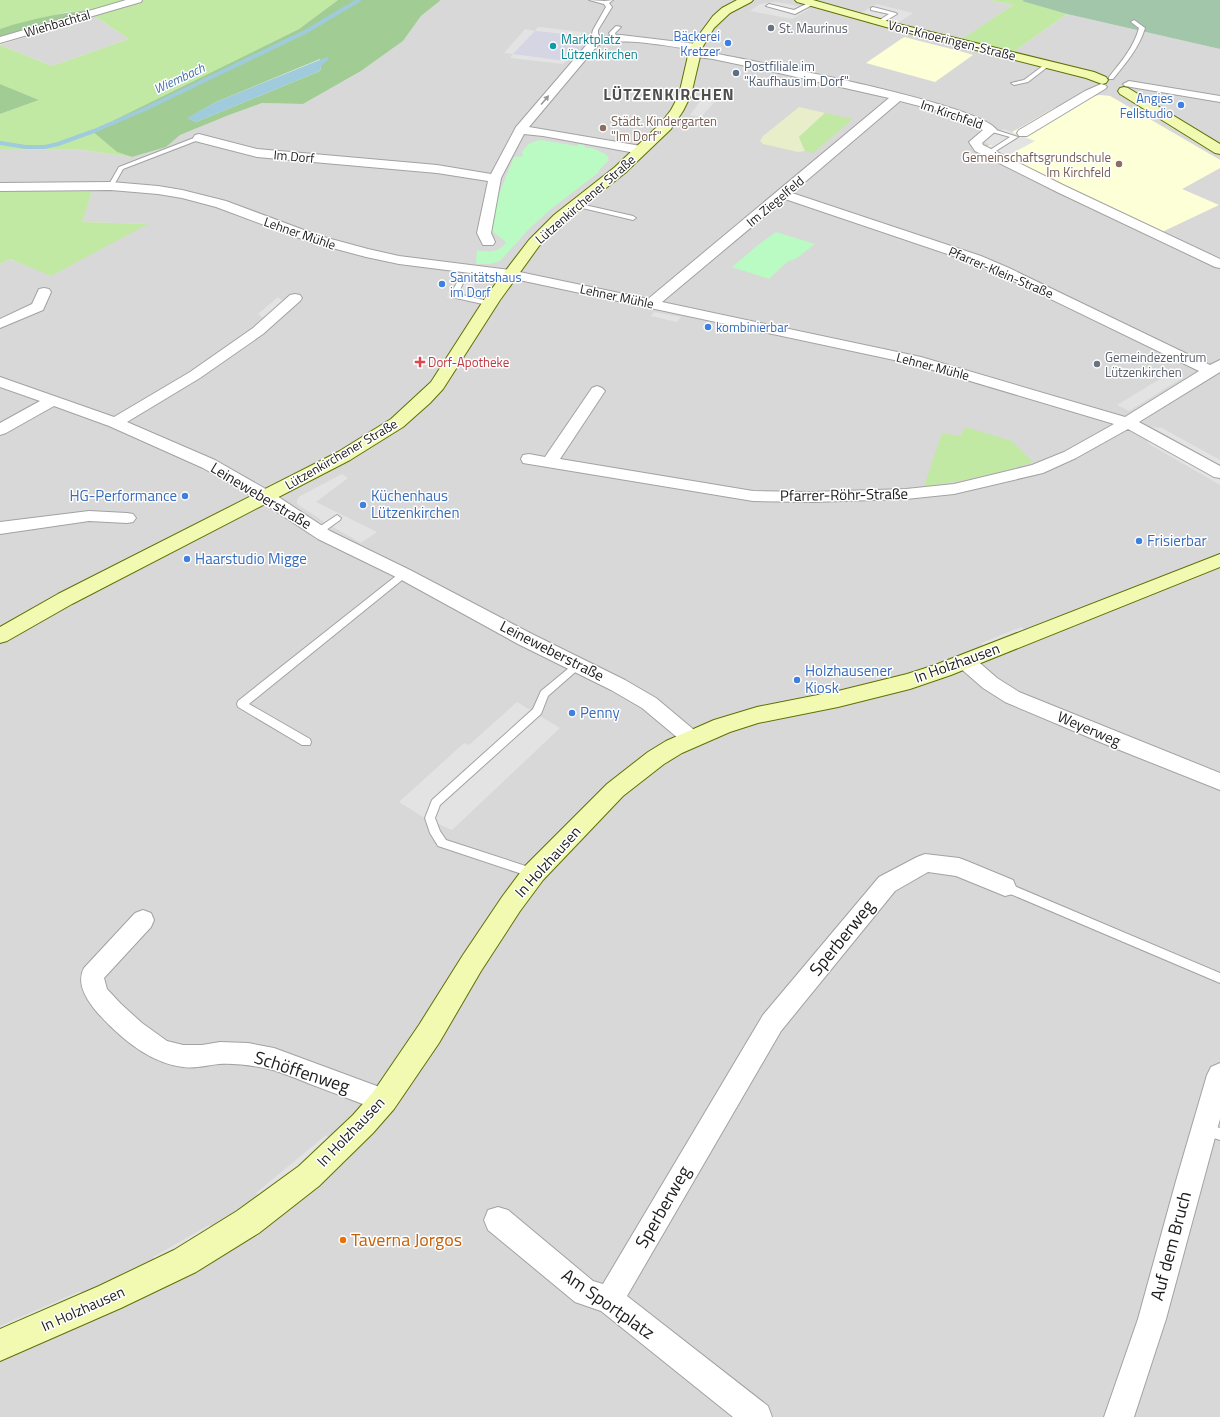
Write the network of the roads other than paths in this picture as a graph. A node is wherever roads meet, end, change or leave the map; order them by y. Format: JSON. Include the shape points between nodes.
{"nodes":[{"id":1,"x":137,"y":0,"type":"edge"},
{"id":2,"x":592,"y":0,"type":"edge"},
{"id":3,"x":733,"y":0,"type":"edge"},
{"id":4,"x":747,"y":0,"type":"edge"},
{"id":5,"x":608,"y":2,"type":"edge"},
{"id":6,"x":807,"y":2,"type":"edge"},
{"id":7,"x":769,"y":6,"type":"dead end"},
{"id":8,"x":873,"y":9,"type":"dead end"},
{"id":9,"x":880,"y":22,"type":"junction"},
{"id":10,"x":1134,"y":22,"type":"dead end"},
{"id":11,"x":618,"y":27,"type":"dead end"},
{"id":12,"x":614,"y":38,"type":"junction"},
{"id":13,"x":0,"y":40,"type":"edge"},
{"id":14,"x":600,"y":40,"type":"junction"},
{"id":15,"x":695,"y":51,"type":"junction"},
{"id":16,"x":1048,"y":64,"type":"junction"},
{"id":17,"x":1105,"y":82,"type":"junction"},
{"id":18,"x":1014,"y":83,"type":"dead end"},
{"id":19,"x":1127,"y":88,"type":"junction"},
{"id":20,"x":897,"y":97,"type":"junction"},
{"id":21,"x":1220,"y":99,"type":"edge"},
{"id":22,"x":520,"y":130,"type":"junction"},
{"id":23,"x":991,"y":130,"type":"junction"},
{"id":24,"x":1022,"y":133,"type":"dead end"},
{"id":25,"x":199,"y":138,"type":"joint"},
{"id":26,"x":641,"y":150,"type":"junction"},
{"id":27,"x":1220,"y":150,"type":"edge"},
{"id":28,"x":989,"y":153,"type":"junction"},
{"id":29,"x":495,"y":178,"type":"junction"},
{"id":30,"x":112,"y":186,"type":"junction"},
{"id":31,"x":0,"y":187,"type":"edge"},
{"id":32,"x":783,"y":194,"type":"junction"},
{"id":33,"x":576,"y":205,"type":"junction"},
{"id":34,"x":633,"y":218,"type":"dead end"},
{"id":35,"x":488,"y":242,"type":"dead end"},
{"id":36,"x":1220,"y":264,"type":"edge"},
{"id":37,"x":510,"y":274,"type":"junction"},
{"id":38,"x":462,"y":279,"type":"dead end"},
{"id":39,"x":44,"y":292,"type":"dead end"},
{"id":40,"x":295,"y":298,"type":"dead end"},
{"id":41,"x":652,"y":303,"type":"junction"},
{"id":42,"x":489,"y":304,"type":"junction"},
{"id":43,"x":0,"y":324,"type":"edge"},
{"id":44,"x":1215,"y":368,"type":"edge"},
{"id":45,"x":0,"y":382,"type":"edge"},
{"id":46,"x":597,"y":391,"type":"dead end"},
{"id":47,"x":52,"y":401,"type":"junction"},
{"id":48,"x":1127,"y":422,"type":"junction"},
{"id":49,"x":114,"y":423,"type":"junction"},
{"id":50,"x":0,"y":430,"type":"edge"},
{"id":51,"x":529,"y":459,"type":"dead end"},
{"id":52,"x":549,"y":463,"type":"junction"},
{"id":53,"x":1220,"y":473,"type":"edge"},
{"id":54,"x":266,"y":496,"type":"junction"},
{"id":55,"x":127,"y":518,"type":"dead end"},
{"id":56,"x":337,"y":518,"type":"dead end"},
{"id":57,"x":0,"y":528,"type":"edge"},
{"id":58,"x":319,"y":531,"type":"junction"},
{"id":59,"x":1220,"y":560,"type":"edge"},
{"id":60,"x":404,"y":574,"type":"junction"},
{"id":61,"x":0,"y":636,"type":"edge"},
{"id":62,"x":966,"y":662,"type":"junction"},
{"id":63,"x":578,"y":664,"type":"junction"},
{"id":64,"x":692,"y":739,"type":"junction"},
{"id":65,"x":306,"y":742,"type":"dead end"},
{"id":66,"x":1220,"y":782,"type":"edge"},
{"id":67,"x":534,"y":873,"type":"junction"},
{"id":68,"x":1005,"y":886,"type":"joint"},
{"id":69,"x":143,"y":920,"type":"dead end"},
{"id":70,"x":1220,"y":978,"type":"edge"},
{"id":71,"x":1220,"y":1075,"type":"edge"},
{"id":72,"x":384,"y":1100,"type":"junction"},
{"id":73,"x":1212,"y":1131,"type":"edge"},
{"id":74,"x":498,"y":1220,"type":"dead end"},
{"id":75,"x":609,"y":1300,"type":"junction"},
{"id":76,"x":0,"y":1345,"type":"edge"},
{"id":77,"x":757,"y":1417,"type":"edge"},
{"id":78,"x":1119,"y":1417,"type":"edge"}],
"edges":[{"from":1,"to":13,"type":"street","name":"Wiehbachtal"},
{"from":2,"to":5,"type":"lane"},
{"from":3,"to":15,"type":"main road","name":"Lützenkirchener Straße","via":[[718,7],[700,23],[690,43]]},
{"from":4,"to":15,"type":"main road","name":"Lützenkirchener Straße","via":[[715,20]]},
{"from":5,"to":14,"type":"lane","via":[[607,12],[595,29],[595,34]]},
{"from":6,"to":7,"type":"lane","via":[[795,12]]},
{"from":6,"to":9,"type":"main road","name":"Von-Knoeringen-Straße"},
{"from":8,"to":9,"type":"lane","via":[[894,14]]},
{"from":9,"to":16,"type":"main road","name":"Von-Knoeringen-Straße"},
{"from":10,"to":17,"type":"lane","via":[[1142,28],[1140,34],[1133,48]]},
{"from":11,"to":12,"type":"lane","via":[[612,33]]},
{"from":12,"to":14,"type":"street"},
{"from":12,"to":15,"type":"street","via":[[629,38]]},
{"from":22,"to":14,"type":"street","one_way":true,"via":[[593,44]]},
{"from":15,"to":20,"type":"street","name":"Im Kirchfeld"},
{"from":15,"to":26,"type":"main road","name":"Lützenkirchener Straße","via":[[685,95],[677,111],[666,126]]},
{"from":16,"to":17,"type":"main road","name":"Von-Knoeringen-Straße"},
{"from":16,"to":18,"type":"lane","via":[[1026,81]]},
{"from":17,"to":19,"type":"main road","name":"Von-Knoeringen-Straße","via":[[1122,80]]},
{"from":17,"to":24,"type":"street"},
{"from":19,"to":21,"type":"street"},
{"from":19,"to":27,"type":"main road"},
{"from":20,"to":23,"type":"street","name":"Im Kirchfeld","via":[[957,115],[987,126]]},
{"from":20,"to":32,"type":"street","name":"Im Ziegelfeld"},
{"from":22,"to":26,"type":"street"},
{"from":22,"to":29,"type":"street"},
{"from":23,"to":28,"type":"street","name":"Im Kirchfeld","via":[[975,142],[979,148]]},
{"from":23,"to":28,"type":"lane","via":[[1015,137]]},
{"from":25,"to":29,"type":"street","name":"Im Dorf","via":[[257,153],[437,169]]},
{"from":25,"to":30,"type":"lane","name":"Im Dorf","via":[[121,168]]},
{"from":26,"to":33,"type":"main road","name":"Lützenkirchener Straße"},
{"from":28,"to":36,"type":"street","name":"Im Kirchfeld"},
{"from":29,"to":35,"type":"street","via":[[484,233]]},
{"from":30,"to":31,"type":"street","name":"Lehner Mühle"},
{"from":30,"to":37,"type":"street","name":"Lehner Mühle","via":[[158,190],[221,204],[336,246],[366,253],[399,260]]},
{"from":32,"to":41,"type":"street","name":"Im Ziegelfeld"},
{"from":32,"to":44,"type":"street","name":"Pfarrer-Klein-Straße","via":[[990,265]]},
{"from":33,"to":34,"type":"lane"},
{"from":33,"to":37,"type":"main road","name":"Lützenkirchener Straße","via":[[534,243]]},
{"from":37,"to":41,"type":"street","name":"Lehner Mühle"},
{"from":37,"to":42,"type":"main road","name":"Lützenkirchener Straße"},
{"from":38,"to":42,"type":"lane","via":[[454,296]]},
{"from":39,"to":43,"type":"street","via":[[38,307]]},
{"from":40,"to":49,"type":"street","via":[[252,336],[195,375]]},
{"from":41,"to":48,"type":"street","name":"Lehner Mühle","via":[[916,360]]},
{"from":42,"to":54,"type":"main road","name":"Lützenkirchener Straße","via":[[437,385],[412,410],[392,426],[350,452]]},
{"from":44,"to":48,"type":"street"},
{"from":45,"to":47,"type":"street","name":"Leineweberstraße"},
{"from":46,"to":52,"type":"street"},
{"from":47,"to":49,"type":"street","name":"Leineweberstraße"},
{"from":47,"to":50,"type":"street"},
{"from":48,"to":52,"type":"street","name":"Pfarrer-Röhr-Straße","via":[[1070,455],[1037,469],[954,489],[906,494],[753,496]]},
{"from":48,"to":53,"type":"street","name":"Lehner Mühle"},
{"from":49,"to":54,"type":"street","name":"Leineweberstraße","via":[[209,464]]},
{"from":51,"to":52,"type":"street","name":"Pfarrer-Röhr-Straße"},
{"from":54,"to":58,"type":"street","name":"Leineweberstraße"},
{"from":54,"to":61,"type":"main road","name":"Lützenkirchener Straße","via":[[65,599]]},
{"from":55,"to":57,"type":"street","via":[[89,516]]},
{"from":56,"to":58,"type":"lane"},
{"from":58,"to":60,"type":"street","name":"Leineweberstraße"},
{"from":59,"to":62,"type":"main road","name":"In Holzhausen"},
{"from":60,"to":63,"type":"street","name":"Leineweberstraße","via":[[525,639]]},
{"from":60,"to":65,"type":"lane","via":[[242,704]]},
{"from":62,"to":64,"type":"main road","name":"In Holzhausen","via":[[867,692],[757,715]]},
{"from":62,"to":66,"type":"street","name":"Weyerweg","via":[[990,683],[1012,696]]},
{"from":63,"to":64,"type":"street","name":"Leineweberstraße","via":[[649,703]]},
{"from":63,"to":67,"type":"lane","via":[[544,694],[537,711],[436,804],[430,818],[442,843]]},
{"from":64,"to":67,"type":"main road","name":"In Holzhausen","via":[[656,758],[615,790]]},
{"from":67,"to":72,"type":"main road","name":"In Holzhausen","via":[[472,962],[429,1034]]},
{"from":68,"to":70,"type":"lane","name":"Sperberweg"},
{"from":68,"to":75,"type":"street","name":"Sperberweg","via":[[959,867],[925,863],[887,884],[772,1023]]},
{"from":69,"to":72,"type":"street","name":"Schöffenweg","via":[[92,975],[96,994],[133,1031],[161,1050],[183,1056],[220,1053],[261,1056]]},
{"from":71,"to":73,"type":"street","name":"Auf dem Bruch"},
{"from":72,"to":76,"type":"main road","name":"In Holzhausen","via":[[309,1176],[248,1222],[185,1261]]},
{"from":73,"to":78,"type":"street","name":"Auf dem Bruch"},
{"from":74,"to":75,"type":"street","name":"Am Sportplatz","via":[[585,1292]]},
{"from":75,"to":77,"type":"street","name":"Am Sportplatz"}]}
